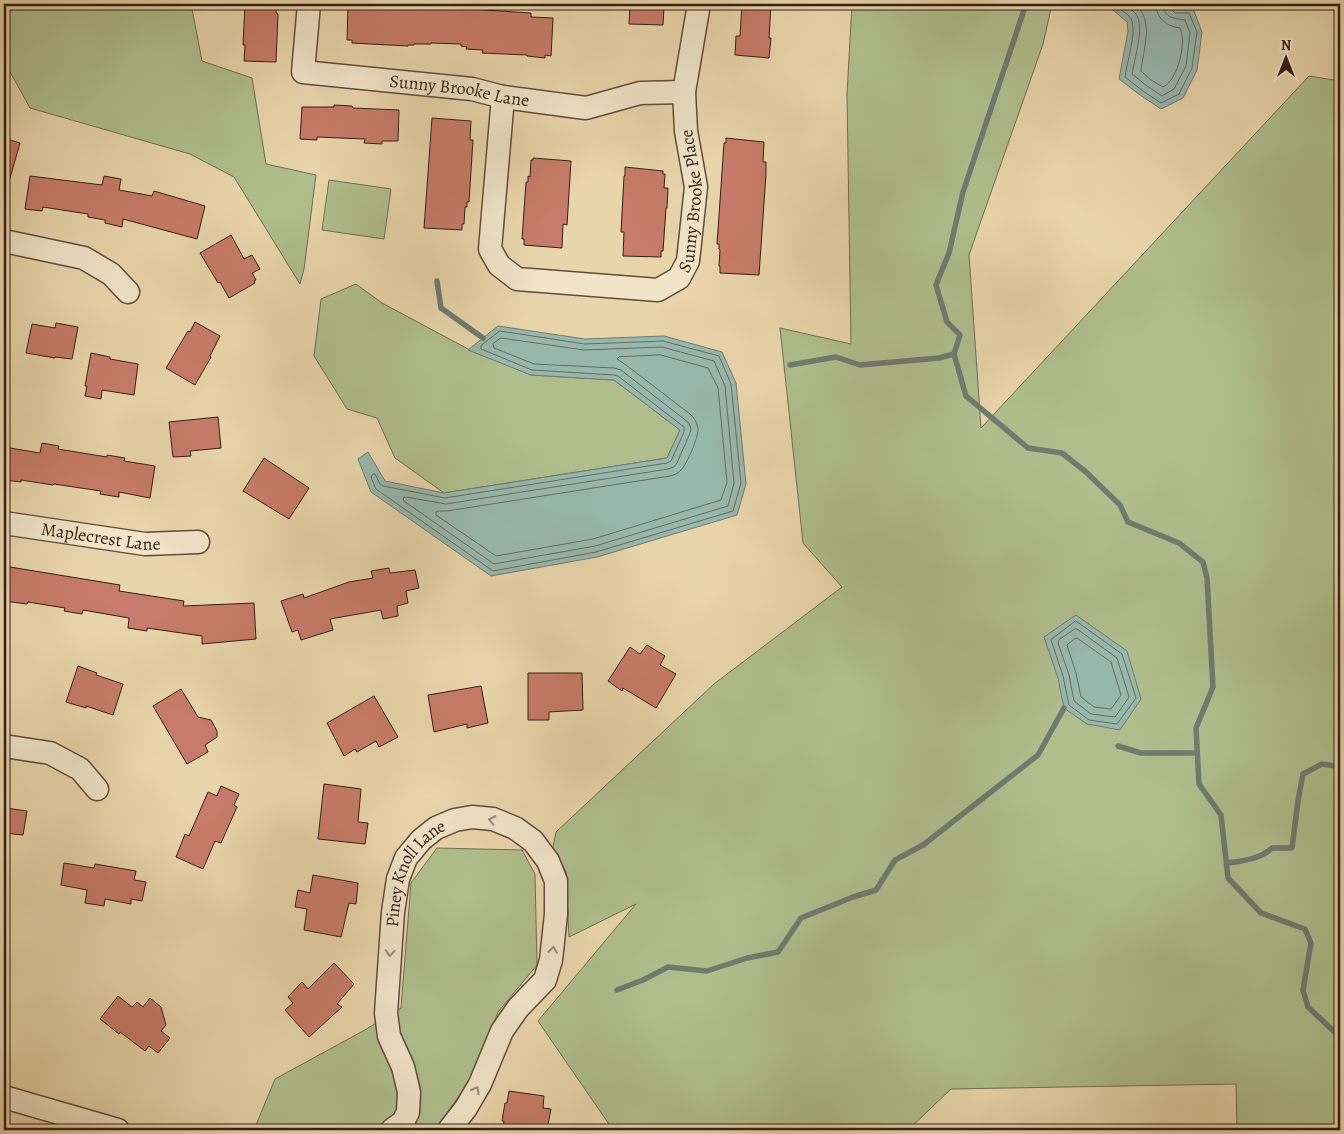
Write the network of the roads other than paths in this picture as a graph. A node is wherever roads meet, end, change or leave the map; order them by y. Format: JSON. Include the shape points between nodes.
{"nodes":[{"id":1,"x":309,"y":4,"type":"edge"},
{"id":2,"x":698,"y":4,"type":"edge"},
{"id":3,"x":684,"y":92,"type":"junction"},
{"id":4,"x":503,"y":97,"type":"junction"},
{"id":5,"x":4,"y":241,"type":"edge"},
{"id":6,"x":128,"y":292,"type":"dead end"},
{"id":7,"x":4,"y":523,"type":"edge"},
{"id":8,"x":198,"y":542,"type":"dead end"},
{"id":9,"x":4,"y":746,"type":"edge"},
{"id":10,"x":97,"y":789,"type":"dead end"},
{"id":11,"x":4,"y":1097,"type":"edge"},
{"id":12,"x":118,"y":1130,"type":"edge"},
{"id":13,"x":392,"y":1130,"type":"edge"},
{"id":14,"x":449,"y":1130,"type":"edge"}],
"edges":[{"from":1,"to":4,"type":"street","name":"Sunny Brooke Lane","via":[[304,72],[472,89]]},
{"from":2,"to":3,"type":"street","name":"Sunny Brooke Place"},
{"from":3,"to":4,"type":"street","name":"Sunny Brooke Lane","via":[[640,93],[586,108]]},
{"from":3,"to":4,"type":"street","name":"Sunny Brooke Place","via":[[686,131],[696,187],[688,261],[679,278],[658,290],[517,279],[499,265],[490,249]]},
{"from":5,"to":6,"type":"street","via":[[84,258],[111,274]]},
{"from":7,"to":8,"type":"street","name":"Maplecrest Lane","via":[[145,544]]},
{"from":9,"to":10,"type":"street","via":[[50,752],[80,769]]},
{"from":11,"to":12,"type":"street"},
{"from":14,"to":13,"type":"street","name":"Piney Knoll Lane","one_way":true,"via":[[480,1084],[502,1031],[518,1008],[545,980],[551,960],[556,881],[548,861],[534,841],[493,819],[472,817],[436,828],[406,858],[398,879],[386,1013],[389,1036],[403,1067],[408,1112]]}]}
